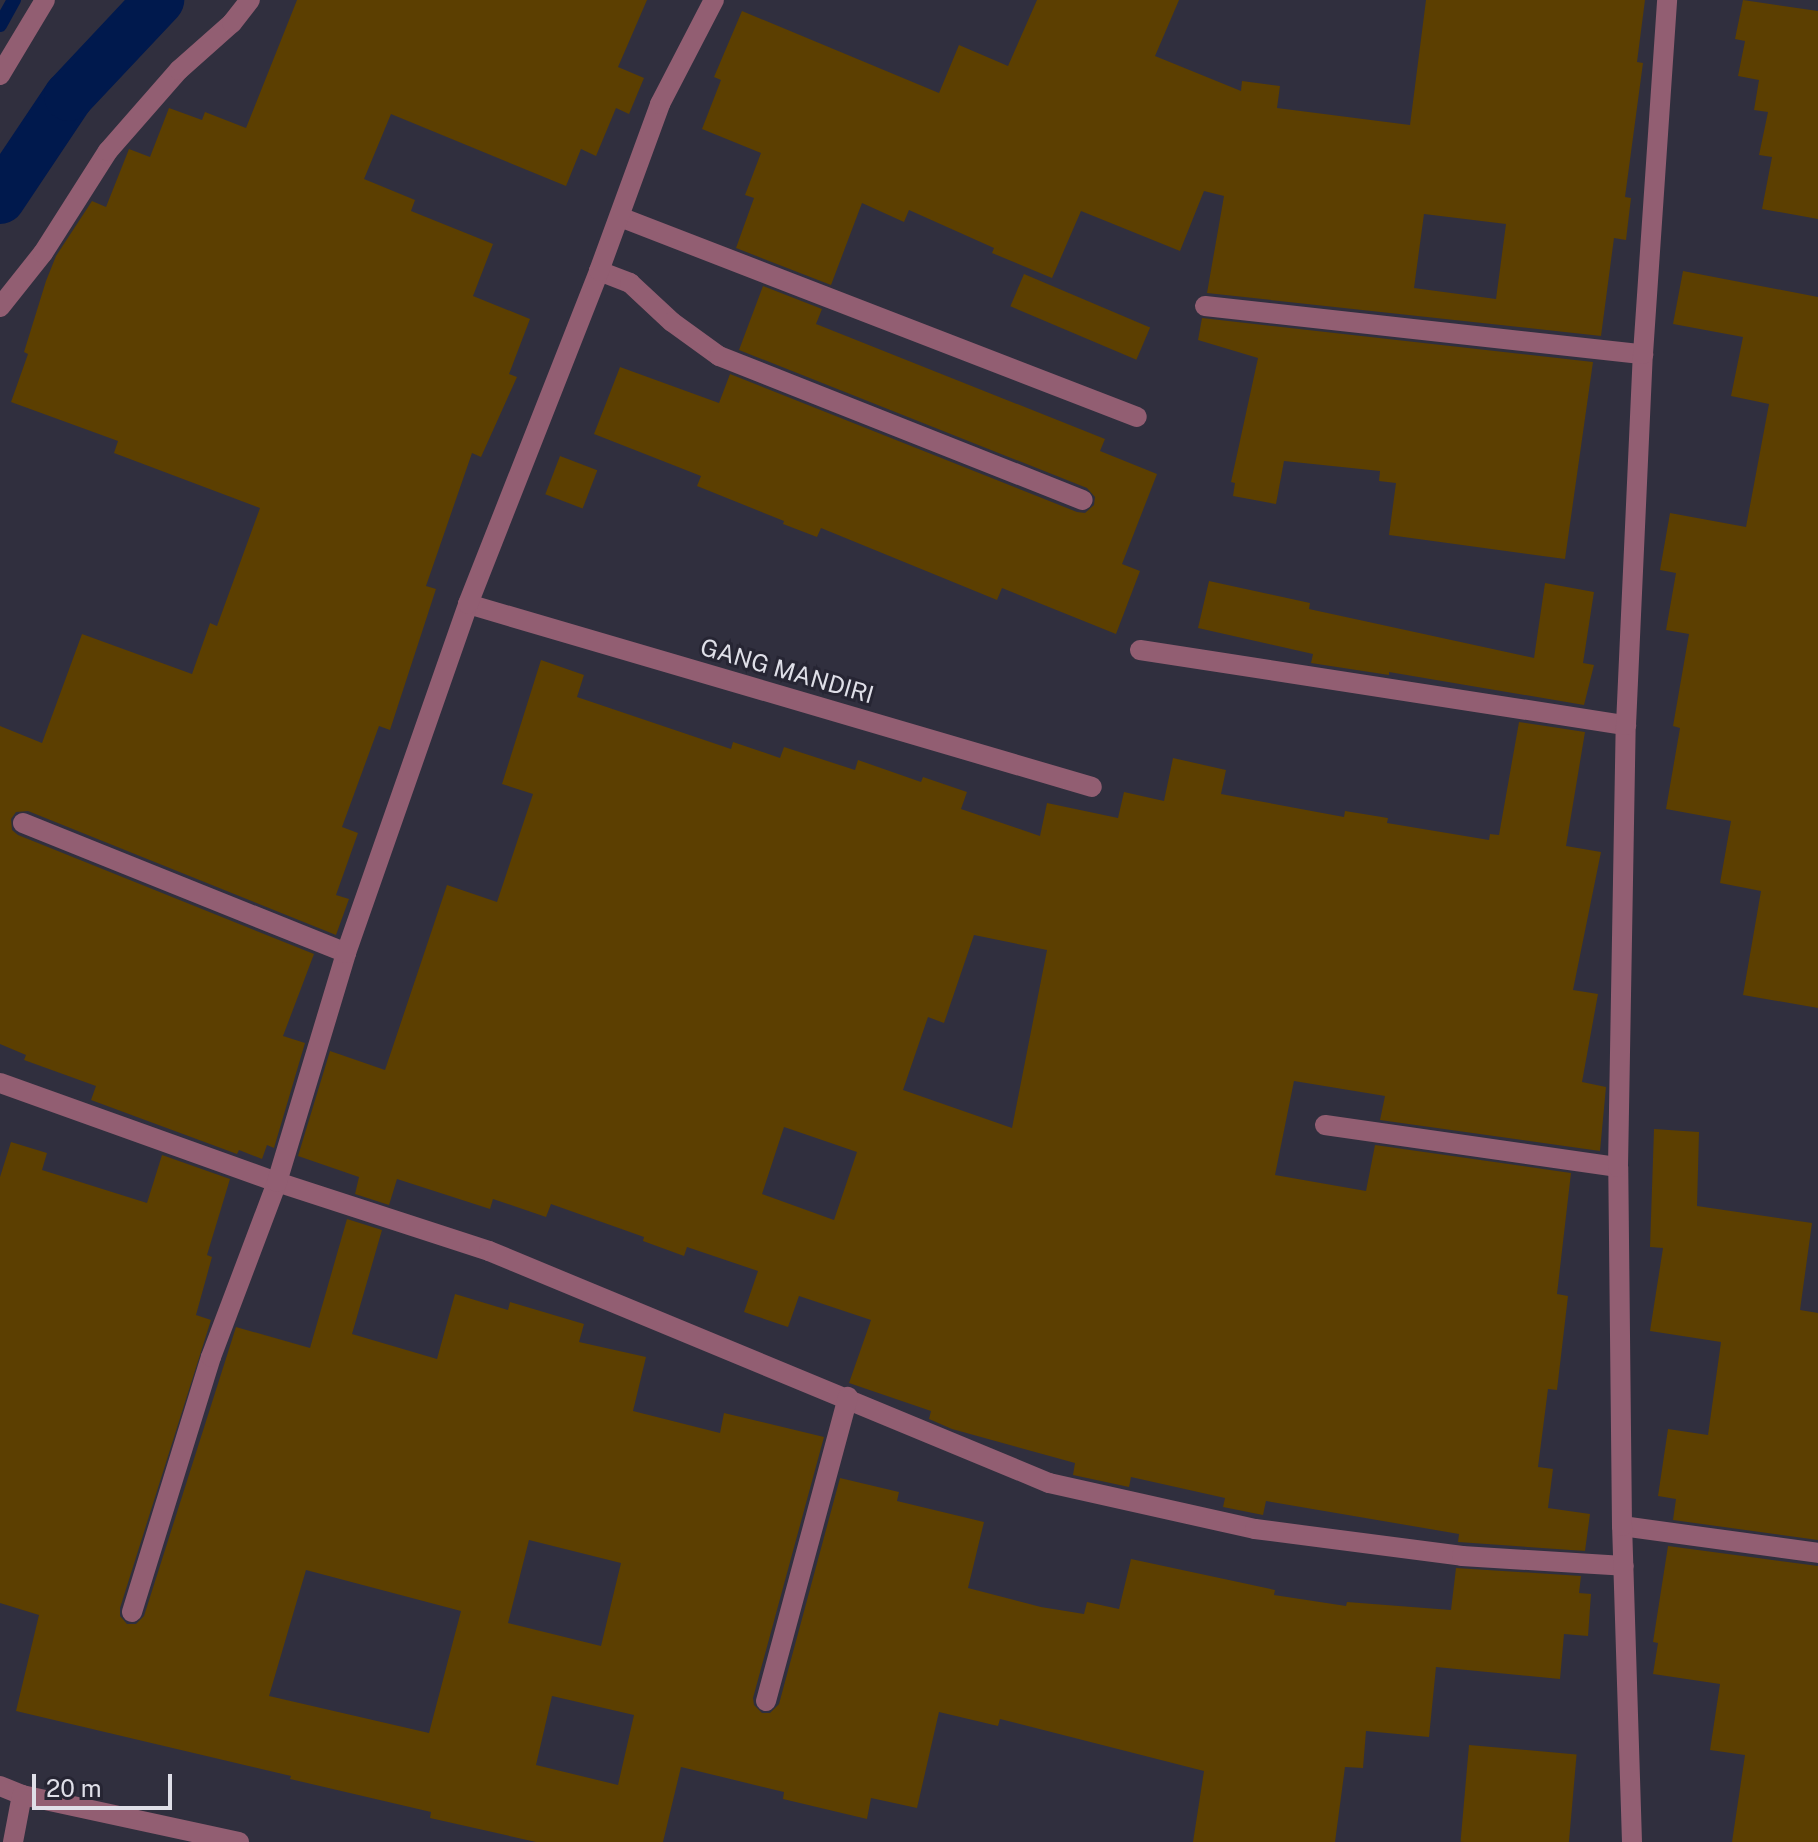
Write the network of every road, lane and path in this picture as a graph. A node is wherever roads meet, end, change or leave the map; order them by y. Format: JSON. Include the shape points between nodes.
{"nodes":[{"id":1,"x":45,"y":0,"type":"edge"},
{"id":2,"x":250,"y":0,"type":"edge"},
{"id":3,"x":714,"y":0,"type":"edge"},
{"id":4,"x":1667,"y":0,"type":"edge"},
{"id":5,"x":0,"y":75,"type":"edge"},
{"id":6,"x":620,"y":217,"type":"junction"},
{"id":7,"x":599,"y":271,"type":"junction"},
{"id":8,"x":1205,"y":306,"type":"dead end"},
{"id":9,"x":0,"y":307,"type":"edge"},
{"id":10,"x":1643,"y":354,"type":"junction"},
{"id":11,"x":1137,"y":417,"type":"dead end"},
{"id":12,"x":1082,"y":500,"type":"dead end"},
{"id":13,"x":468,"y":604,"type":"junction"},
{"id":14,"x":1140,"y":650,"type":"dead end"},
{"id":15,"x":1626,"y":725,"type":"junction"},
{"id":16,"x":1092,"y":787,"type":"dead end"},
{"id":17,"x":23,"y":823,"type":"dead end"},
{"id":18,"x":346,"y":953,"type":"junction"},
{"id":19,"x":0,"y":1083,"type":"edge"},
{"id":20,"x":1325,"y":1125,"type":"dead end"},
{"id":21,"x":1618,"y":1167,"type":"junction"},
{"id":22,"x":277,"y":1182,"type":"junction"},
{"id":23,"x":848,"y":1397,"type":"junction"},
{"id":24,"x":1622,"y":1526,"type":"junction"},
{"id":25,"x":1818,"y":1553,"type":"edge"},
{"id":26,"x":1624,"y":1566,"type":"junction"},
{"id":27,"x":132,"y":1612,"type":"dead end"},
{"id":28,"x":766,"y":1701,"type":"dead end"},
{"id":29,"x":0,"y":1786,"type":"edge"},
{"id":30,"x":22,"y":1795,"type":"junction"},
{"id":31,"x":13,"y":1842,"type":"edge"},
{"id":32,"x":239,"y":1842,"type":"edge"},
{"id":33,"x":1632,"y":1842,"type":"edge"}],
"edges":[{"from":1,"to":5,"type":"street"},
{"from":2,"to":9,"type":"street","via":[[108,151],[43,253]]},
{"from":3,"to":6,"type":"street","via":[[660,104]]},
{"from":4,"to":10,"type":"street"},
{"from":6,"to":7,"type":"street"},
{"from":6,"to":11,"type":"street"},
{"from":7,"to":12,"type":"street","via":[[630,283],[719,356]]},
{"from":7,"to":13,"type":"street"},
{"from":8,"to":10,"type":"street"},
{"from":10,"to":15,"type":"street"},
{"from":13,"to":16,"type":"street","name":"GANG MANDIRI"},
{"from":13,"to":18,"type":"street"},
{"from":14,"to":15,"type":"street"},
{"from":15,"to":21,"type":"street"},
{"from":17,"to":18,"type":"street"},
{"from":18,"to":22,"type":"street"},
{"from":19,"to":22,"type":"street"},
{"from":20,"to":21,"type":"street"},
{"from":21,"to":24,"type":"street"},
{"from":22,"to":23,"type":"street","via":[[489,1251]]},
{"from":22,"to":27,"type":"street","via":[[211,1357]]},
{"from":23,"to":26,"type":"street","via":[[1049,1483],[1240,1526],[1462,1556]]},
{"from":23,"to":28,"type":"street"},
{"from":24,"to":25,"type":"street"},
{"from":24,"to":26,"type":"street"},
{"from":26,"to":33,"type":"street"},
{"from":29,"to":30,"type":"street"},
{"from":30,"to":31,"type":"street"},
{"from":30,"to":32,"type":"street"}]}
